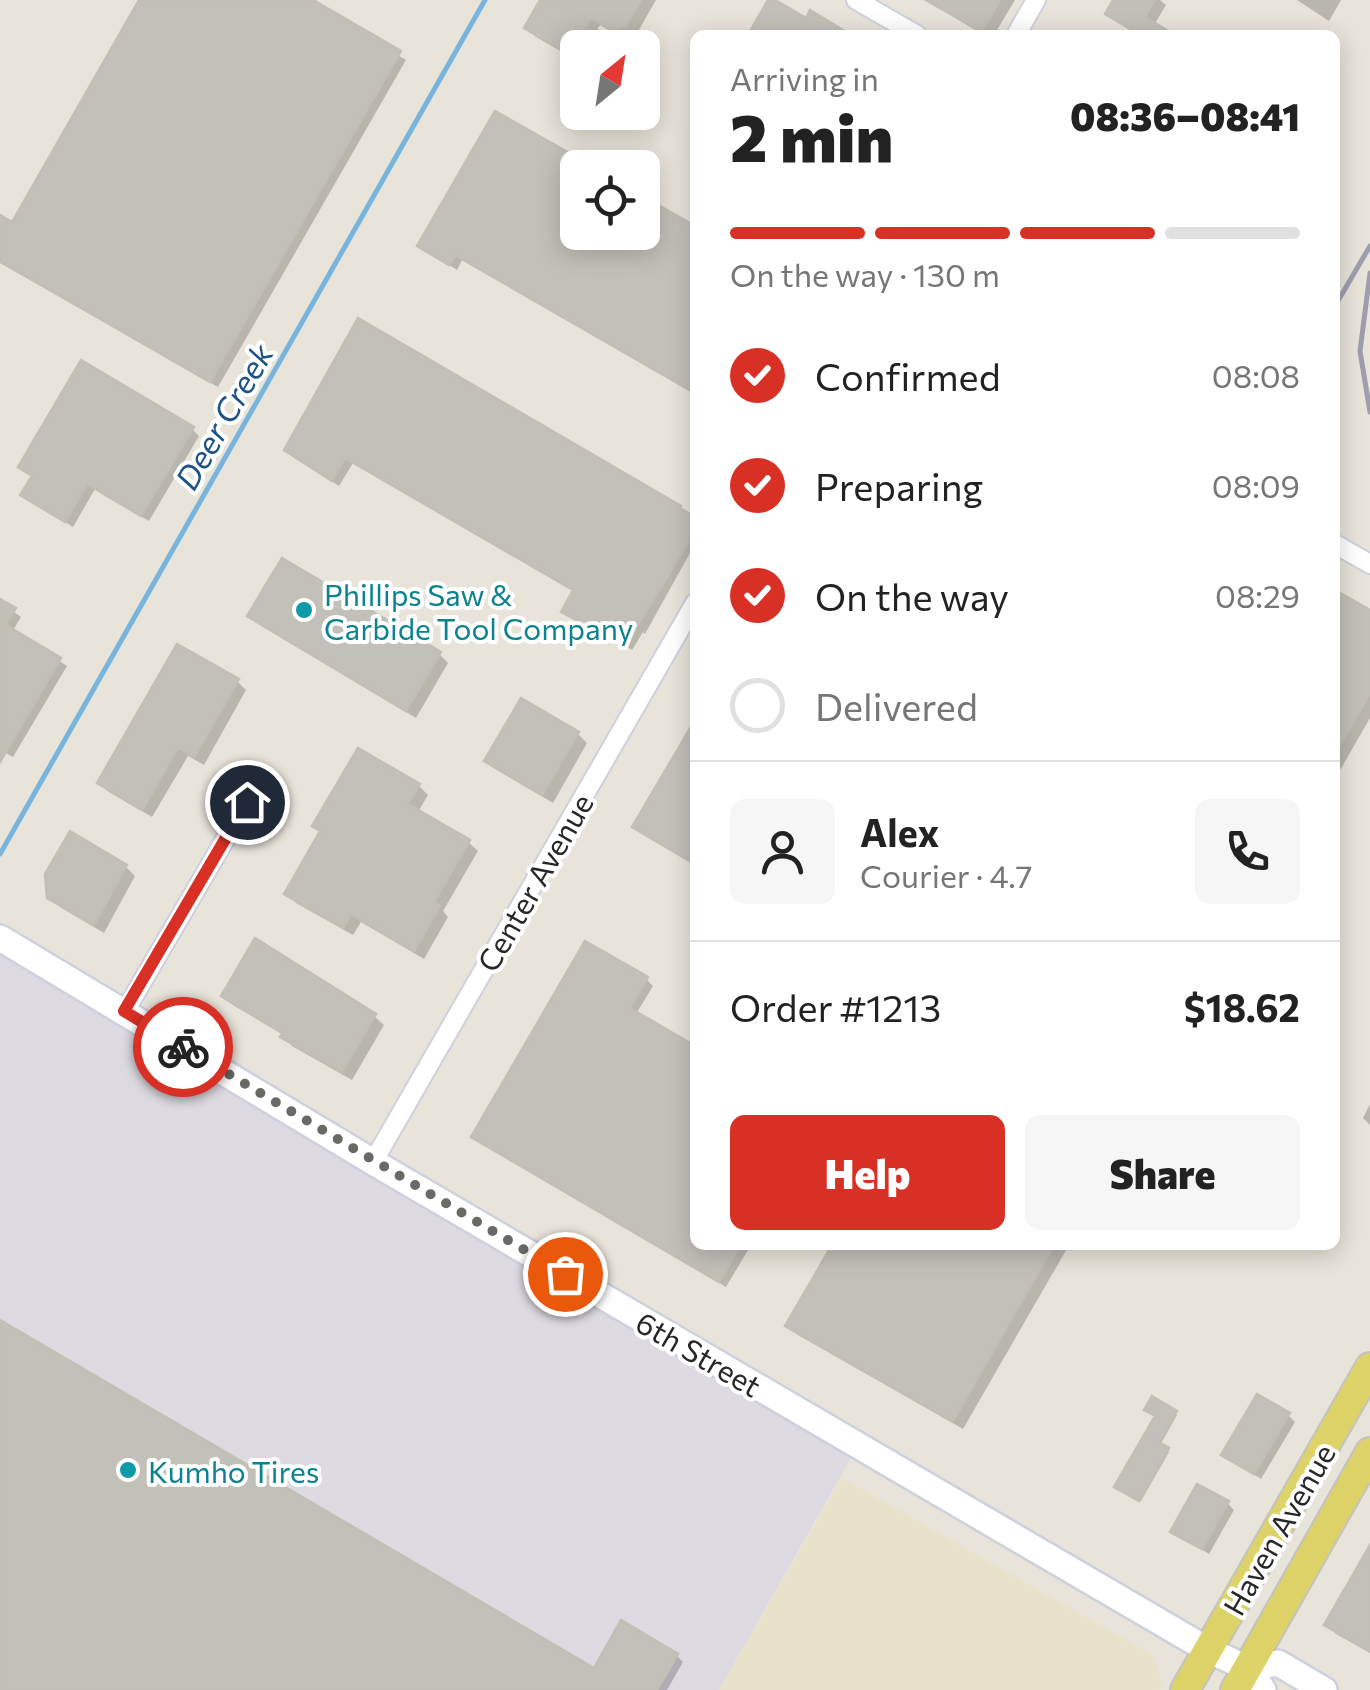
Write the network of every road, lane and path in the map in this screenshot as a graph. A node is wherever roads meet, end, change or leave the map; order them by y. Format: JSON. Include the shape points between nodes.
{"nodes":[{"id":1,"x":856,"y":0,"type":"edge"},
{"id":2,"x":1036,"y":0,"type":"edge"},
{"id":3,"x":909,"y":30,"type":"edge"},
{"id":4,"x":1019,"y":30,"type":"edge"},
{"id":5,"x":1340,"y":547,"type":"edge"},
{"id":6,"x":1370,"y":564,"type":"edge"},
{"id":7,"x":690,"y":612,"type":"edge"},
{"id":8,"x":247,"y":802,"type":"dead end"},
{"id":9,"x":0,"y":938,"type":"edge"},
{"id":10,"x":124,"y":1011,"type":"junction"},
{"id":11,"x":373,"y":1162,"type":"junction"},
{"id":12,"x":1370,"y":1367,"type":"edge"},
{"id":13,"x":1370,"y":1452,"type":"edge"},
{"id":14,"x":1208,"y":1650,"type":"junction"},
{"id":15,"x":1248,"y":1683,"type":"edge"},
{"id":16,"x":1185,"y":1690,"type":"edge"},
{"id":17,"x":1324,"y":1690,"type":"edge"}],
"edges":[{"from":1,"to":3,"type":"street"},
{"from":2,"to":4,"type":"street"},
{"from":5,"to":6,"type":"street"},
{"from":7,"to":11,"type":"street","name":"Center Avenue"},
{"from":8,"to":10,"type":"street"},
{"from":9,"to":10,"type":"main road","name":"6th Street"},
{"from":10,"to":11,"type":"main road","name":"6th Street"},
{"from":11,"to":14,"type":"main road","name":"6th Street"},
{"from":12,"to":14,"type":"main road","name":"Haven Avenue"},
{"from":13,"to":15,"type":"main road","name":"Haven Avenue"},
{"from":14,"to":15,"type":"main road","name":"6th Street"},
{"from":14,"to":16,"type":"main road","name":"Haven Avenue"},
{"from":15,"to":17,"type":"main road","name":"6th Street","via":[[1278,1663]]}]}
